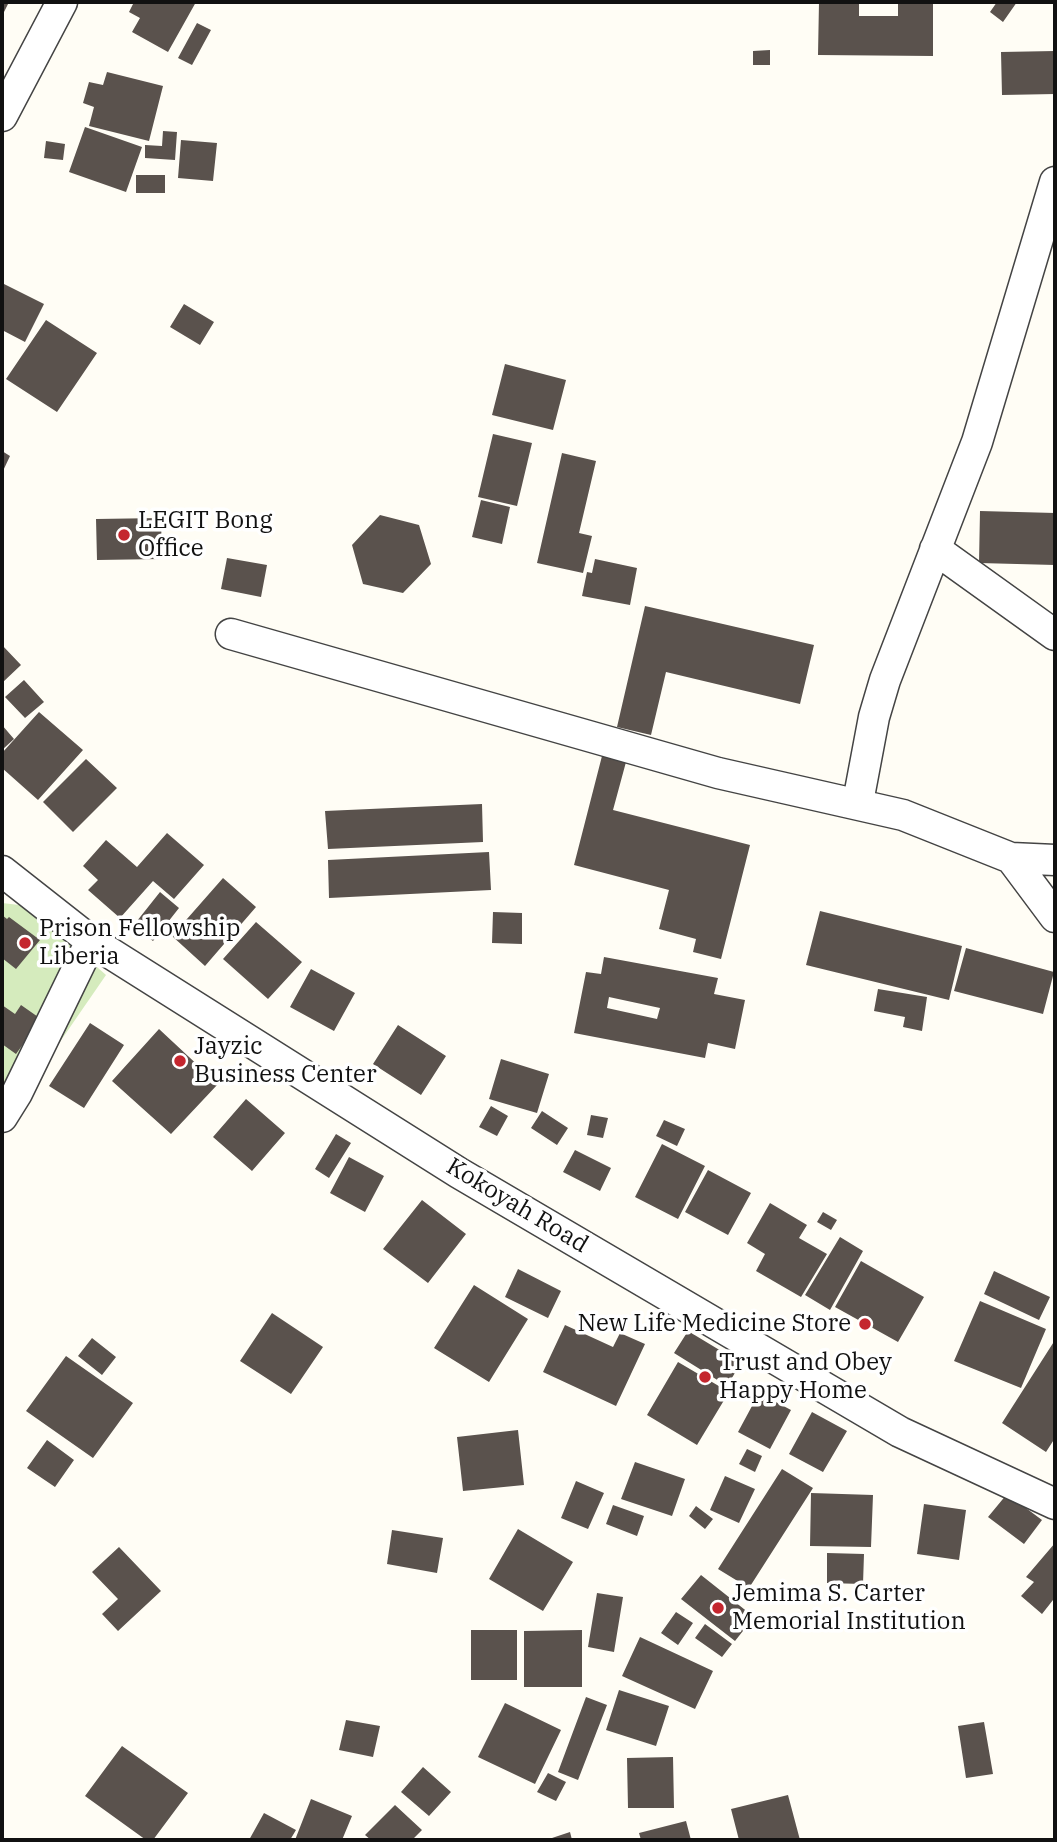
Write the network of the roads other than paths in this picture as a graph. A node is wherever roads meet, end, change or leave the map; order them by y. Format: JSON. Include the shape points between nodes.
{"nodes":[{"id":1,"x":62,"y":2,"type":"edge"},
{"id":2,"x":2,"y":116,"type":"edge"},
{"id":3,"x":1055,"y":182,"type":"edge"},
{"id":4,"x":935,"y":549,"type":"junction"},
{"id":5,"x":231,"y":634,"type":"dead end"},
{"id":6,"x":1055,"y":635,"type":"edge"},
{"id":7,"x":858,"y":802,"type":"junction"},
{"id":8,"x":1011,"y":858,"type":"junction"},
{"id":9,"x":1055,"y":860,"type":"edge"},
{"id":10,"x":2,"y":871,"type":"edge"},
{"id":11,"x":1055,"y":917,"type":"edge"},
{"id":12,"x":91,"y":941,"type":"junction"},
{"id":13,"x":2,"y":1116,"type":"edge"},
{"id":14,"x":1055,"y":1503,"type":"edge"}],
"edges":[{"from":1,"to":2,"type":"street"},
{"from":3,"to":4,"type":"street","via":[[977,442]]},
{"from":4,"to":6,"type":"street"},
{"from":4,"to":7,"type":"street","via":[[878,705]]},
{"from":5,"to":7,"type":"street","via":[[718,773]]},
{"from":7,"to":8,"type":"street","via":[[904,815]]},
{"from":8,"to":9,"type":"street"},
{"from":8,"to":11,"type":"street"},
{"from":10,"to":12,"type":"street","name":"Kokoyah Road"},
{"from":12,"to":13,"type":"street"},
{"from":12,"to":14,"type":"street","name":"Kokoyah Road","via":[[459,1173],[900,1432]]}]}
